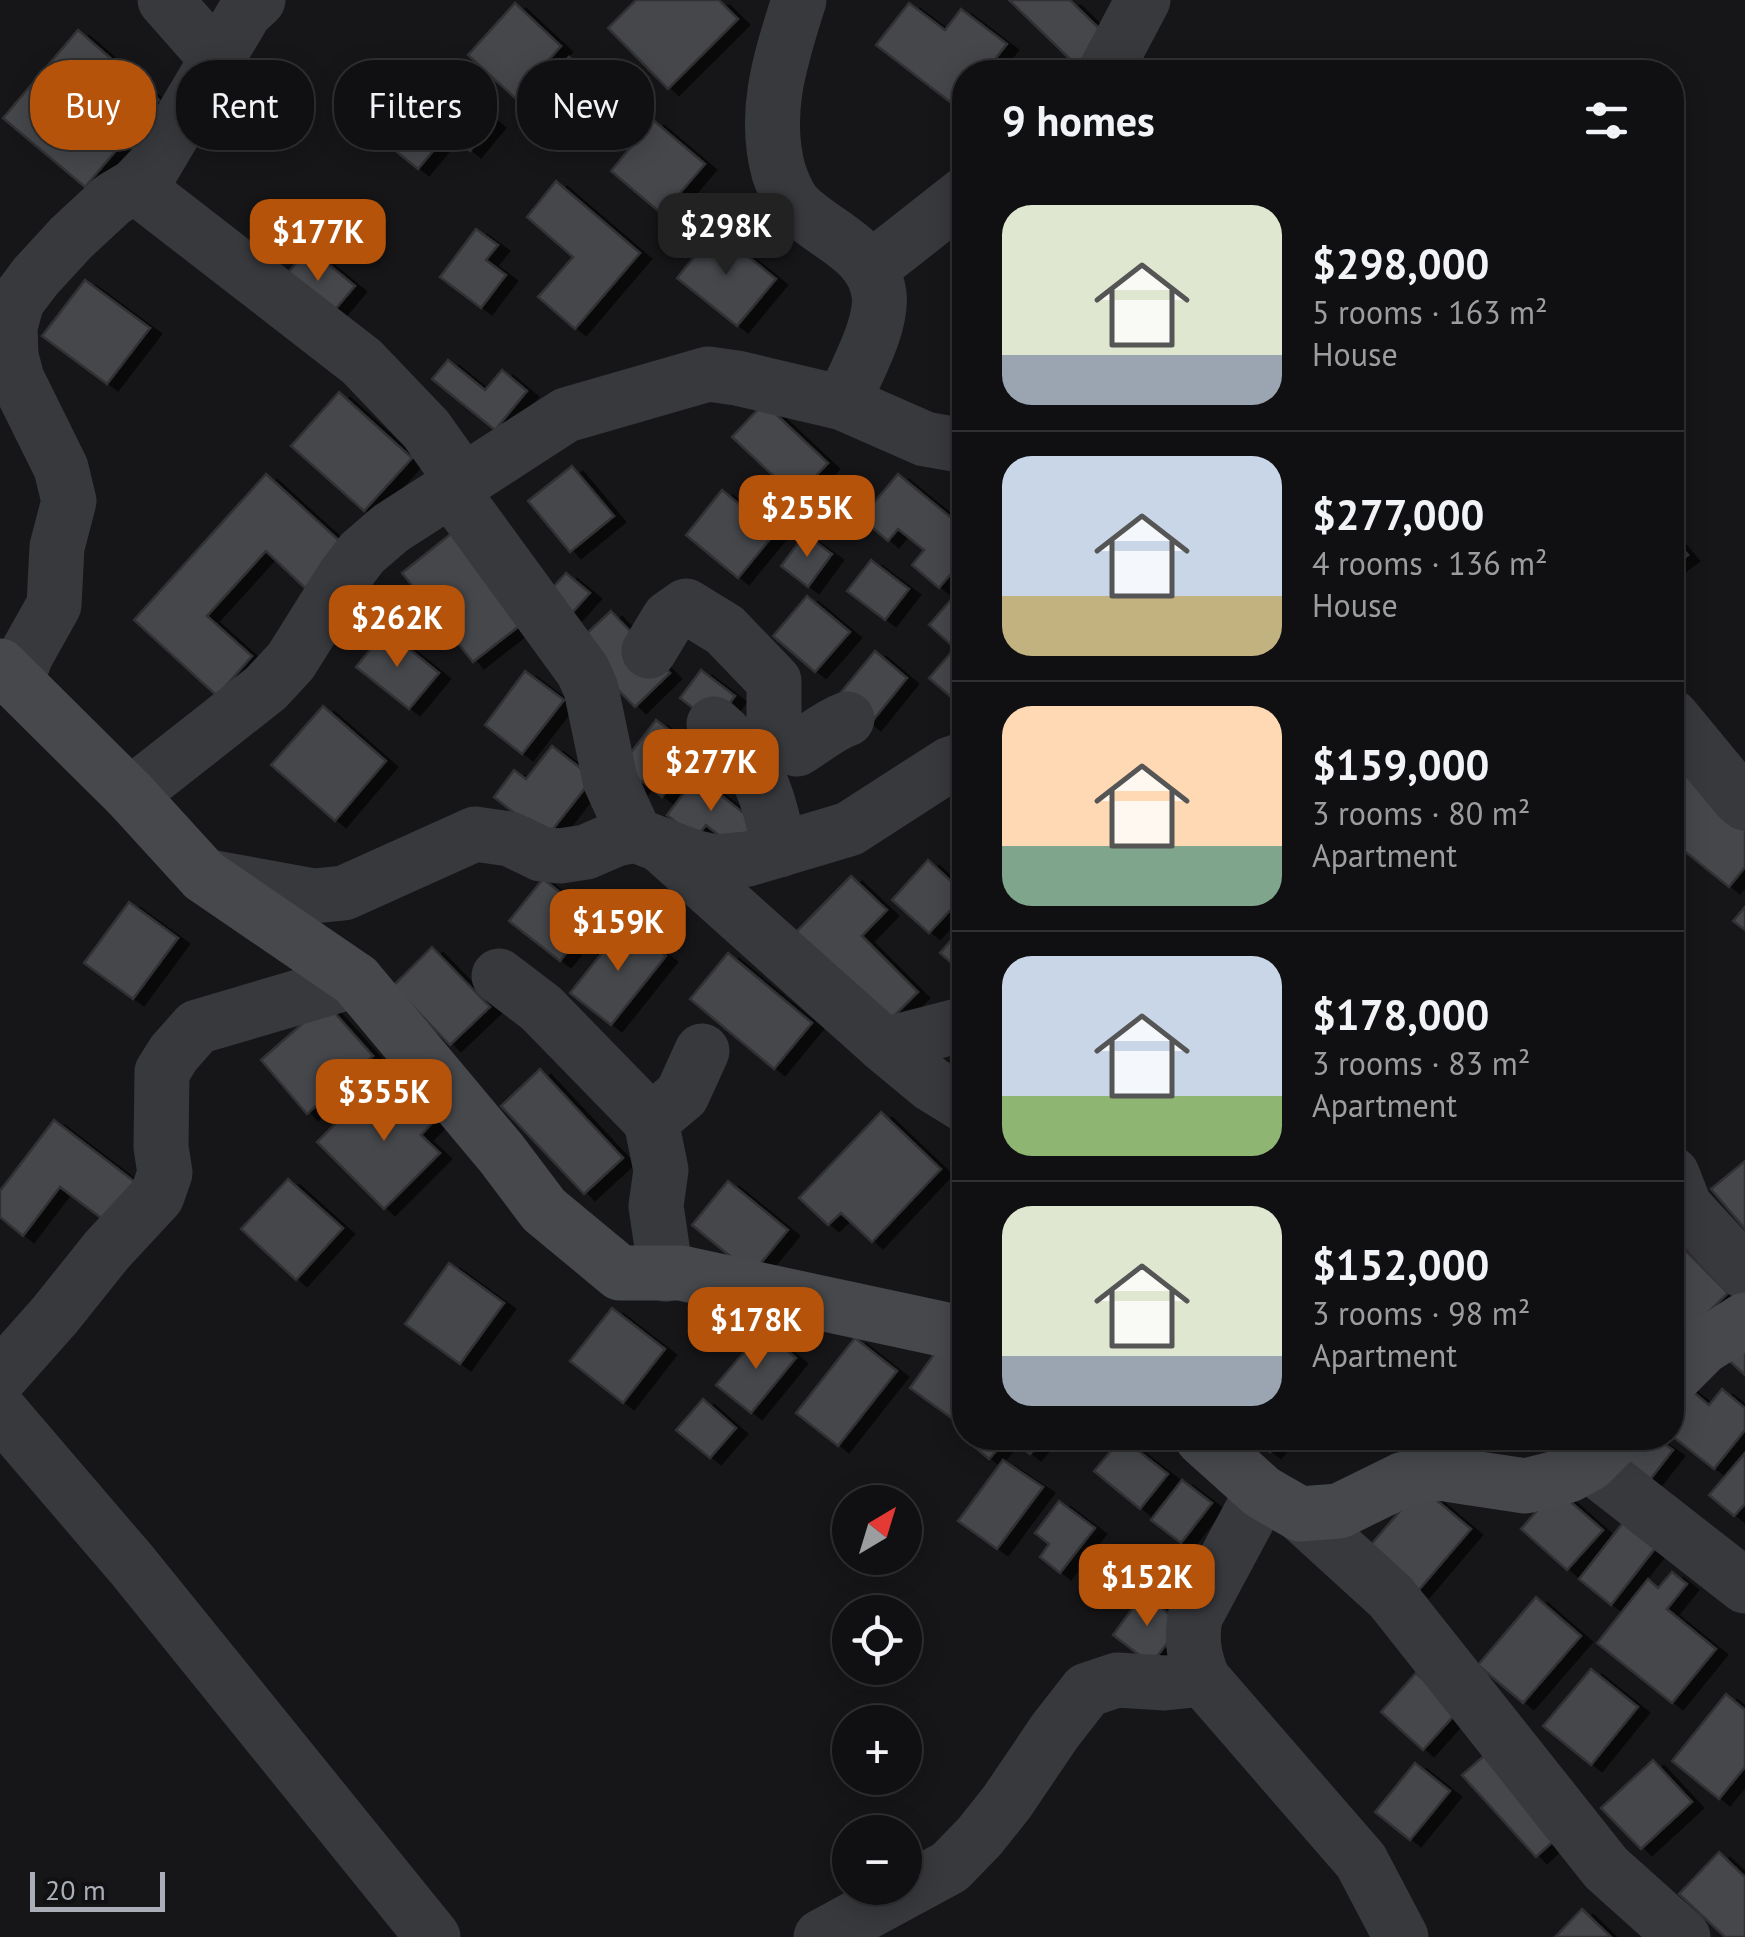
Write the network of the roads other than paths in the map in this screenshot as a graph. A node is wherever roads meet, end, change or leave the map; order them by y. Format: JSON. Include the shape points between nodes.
{"nodes":[{"id":1,"x":164,"y":0,"type":"edge"},
{"id":2,"x":258,"y":0,"type":"edge"},
{"id":3,"x":799,"y":0,"type":"edge"},
{"id":4,"x":1142,"y":0,"type":"edge"},
{"id":5,"x":217,"y":59,"type":"junction"},
{"id":6,"x":1111,"y":60,"type":"edge"},
{"id":7,"x":135,"y":186,"type":"junction"},
{"id":8,"x":952,"y":204,"type":"edge"},
{"id":9,"x":871,"y":268,"type":"junction"},
{"id":10,"x":842,"y":403,"type":"junction"},
{"id":11,"x":952,"y":444,"type":"edge"},
{"id":12,"x":457,"y":486,"type":"junction"},
{"id":13,"x":648,"y":651,"type":"dead end"},
{"id":14,"x":8,"y":674,"type":"edge"},
{"id":15,"x":847,"y":720,"type":"dead end"},
{"id":16,"x":1684,"y":732,"type":"edge"},
{"id":17,"x":745,"y":741,"type":"junction"},
{"id":18,"x":952,"y":763,"type":"edge"},
{"id":19,"x":130,"y":794,"type":"junction"},
{"id":20,"x":1745,"y":803,"type":"edge"},
{"id":21,"x":647,"y":839,"type":"junction"},
{"id":22,"x":779,"y":850,"type":"junction"},
{"id":23,"x":204,"y":876,"type":"junction"},
{"id":24,"x":499,"y":976,"type":"dead end"},
{"id":25,"x":356,"y":980,"type":"junction"},
{"id":26,"x":952,"y":1027,"type":"edge"},
{"id":27,"x":884,"y":1045,"type":"junction"},
{"id":28,"x":702,"y":1051,"type":"dead end"},
{"id":29,"x":952,"y":1097,"type":"edge"},
{"id":30,"x":651,"y":1121,"type":"junction"},
{"id":31,"x":1684,"y":1204,"type":"edge"},
{"id":32,"x":1745,"y":1272,"type":"edge"},
{"id":33,"x":666,"y":1274,"type":"junction"},
{"id":34,"x":1745,"y":1320,"type":"edge"},
{"id":35,"x":952,"y":1331,"type":"edge"},
{"id":36,"x":1684,"y":1366,"type":"edge"},
{"id":37,"x":0,"y":1376,"type":"edge"},
{"id":38,"x":0,"y":1411,"type":"edge"},
{"id":39,"x":1217,"y":1450,"type":"edge"},
{"id":40,"x":1601,"y":1451,"type":"edge"},
{"id":41,"x":1281,"y":1503,"type":"junction"},
{"id":42,"x":1745,"y":1586,"type":"edge"},
{"id":43,"x":1203,"y":1679,"type":"junction"},
{"id":44,"x":433,"y":1937,"type":"edge"},
{"id":45,"x":821,"y":1937,"type":"edge"},
{"id":46,"x":1401,"y":1937,"type":"edge"},
{"id":47,"x":1682,"y":1937,"type":"edge"}],
"edges":[{"from":1,"to":5,"type":"street"},
{"from":2,"to":5,"type":"street"},
{"from":3,"to":9,"type":"street","via":[[773,94],[778,166],[794,206]]},
{"from":4,"to":6,"type":"street"},
{"from":5,"to":7,"type":"street","via":[[154,167]]},
{"from":7,"to":12,"type":"street","via":[[362,362],[426,429]]},
{"from":7,"to":14,"type":"street","via":[[113,199],[36,276],[17,302],[10,328],[17,379],[61,468],[69,501],[57,548],[54,605]]},
{"from":8,"to":9,"type":"street"},
{"from":9,"to":10,"type":"street","via":[[877,322]]},
{"from":10,"to":11,"type":"street"},
{"from":10,"to":12,"type":"street","via":[[708,374],[566,416]]},
{"from":12,"to":19,"type":"street","via":[[362,553],[266,688]]},
{"from":12,"to":21,"type":"street","via":[[583,671],[610,780]]},
{"from":13,"to":17,"type":"street","via":[[686,606],[724,630],[774,680]]},
{"from":14,"to":19,"type":"street"},
{"from":15,"to":17,"type":"street","via":[[797,749],[783,737]]},
{"from":16,"to":20,"type":"street"},
{"from":17,"to":22,"type":"street","via":[[772,809]]},
{"from":18,"to":22,"type":"street","via":[[849,829]]},
{"from":19,"to":23,"type":"street"},
{"from":21,"to":22,"type":"street","via":[[716,862]]},
{"from":21,"to":23,"type":"street","via":[[616,839],[560,856],[474,834],[344,893],[314,896]]},
{"from":21,"to":27,"type":"street"},
{"from":23,"to":25,"type":"street"},
{"from":24,"to":30,"type":"street","via":[[541,1008]]},
{"from":25,"to":33,"type":"street","via":[[544,1210],[620,1273]]},
{"from":25,"to":37,"type":"street","via":[[196,1027],[162,1072],[165,1173],[157,1196]]},
{"from":26,"to":27,"type":"street"},
{"from":27,"to":29,"type":"street"},
{"from":28,"to":30,"type":"street","via":[[682,1095]]},
{"from":30,"to":33,"type":"street","via":[[661,1170],[656,1206]]},
{"from":31,"to":32,"type":"street"},
{"from":33,"to":35,"type":"street"},
{"from":34,"to":36,"type":"street"},
{"from":38,"to":44,"type":"street"},
{"from":39,"to":41,"type":"street"},
{"from":40,"to":41,"type":"street","via":[[1569,1476],[1525,1486],[1439,1473],[1404,1479],[1339,1511]]},
{"from":40,"to":42,"type":"street"},
{"from":41,"to":43,"type":"street","via":[[1195,1617],[1194,1657]]},
{"from":41,"to":47,"type":"street","via":[[1391,1597],[1606,1868]]},
{"from":43,"to":45,"type":"street","via":[[1117,1680],[1087,1690],[1007,1802],[950,1867]]},
{"from":43,"to":46,"type":"street","via":[[1361,1861]]}]}
